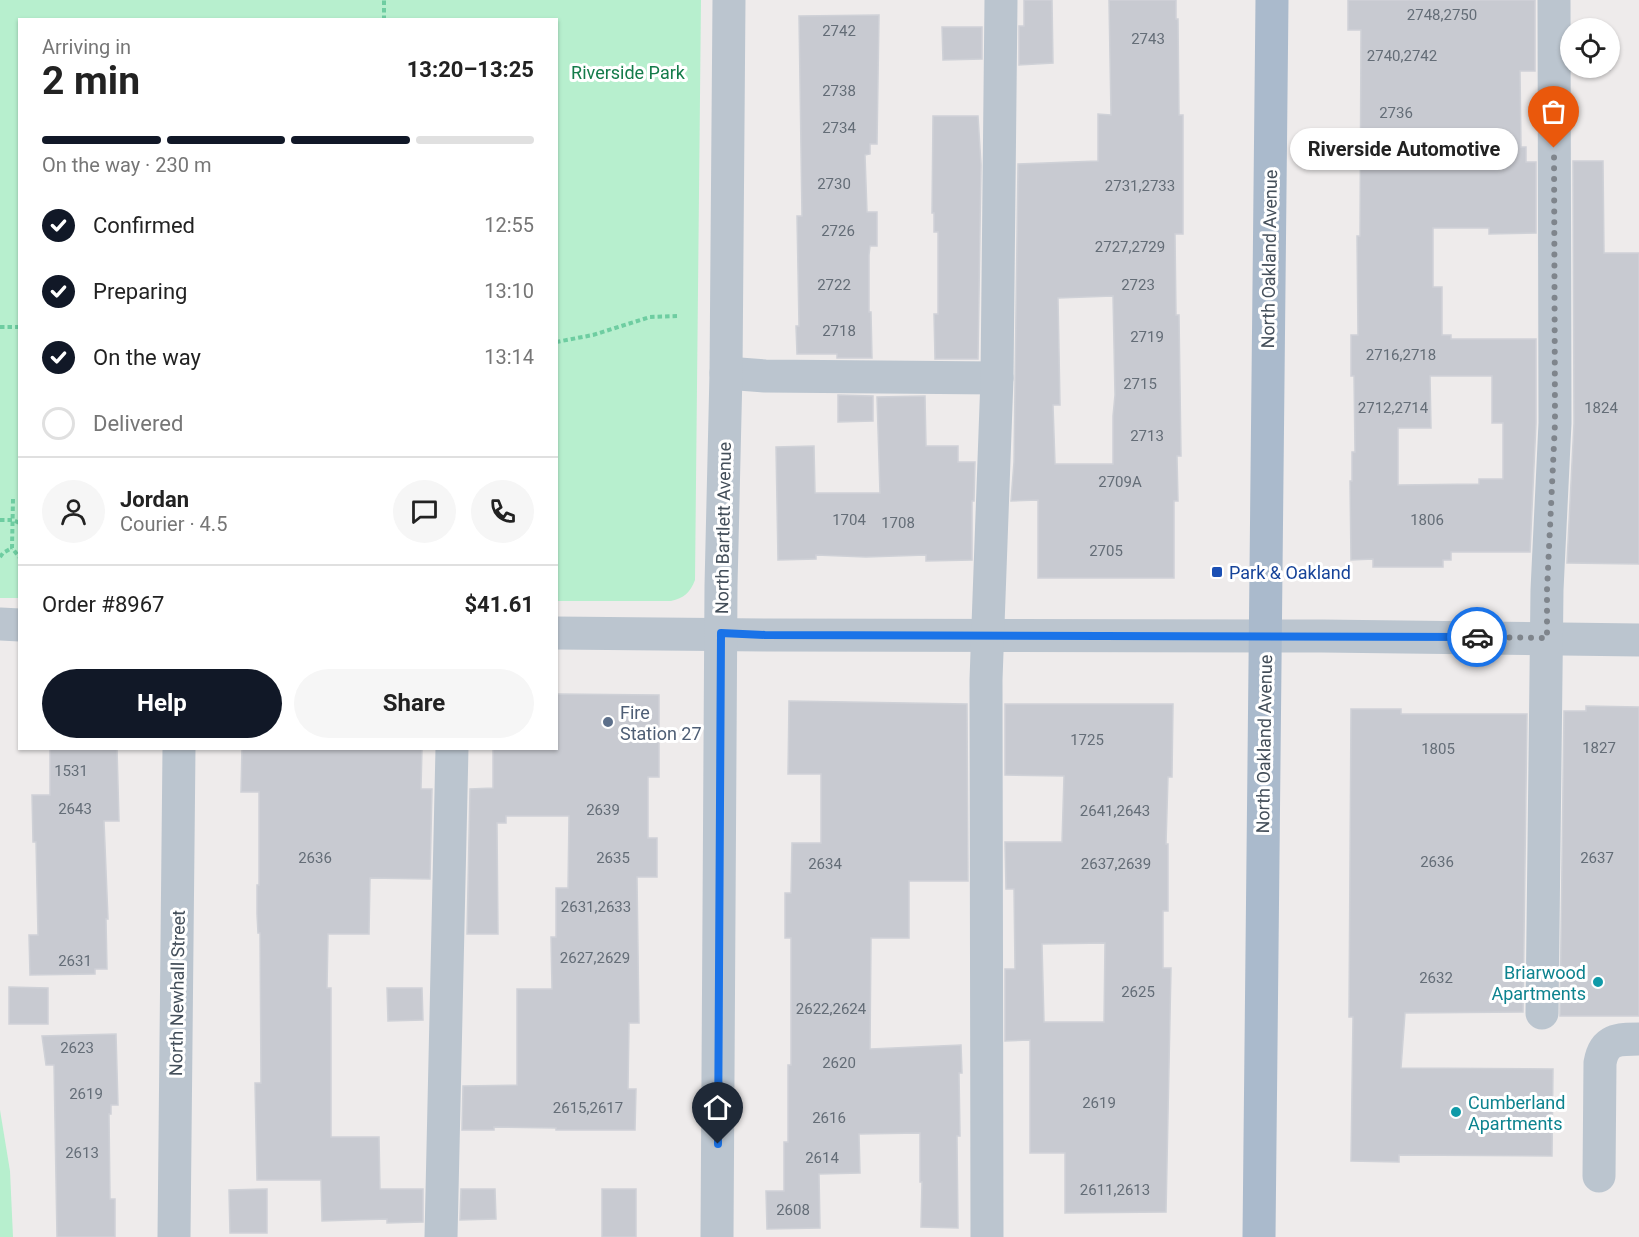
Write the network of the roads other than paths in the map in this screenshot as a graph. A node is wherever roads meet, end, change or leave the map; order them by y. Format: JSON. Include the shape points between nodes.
{"nodes":[{"id":1,"x":729,"y":0,"type":"edge"},
{"id":2,"x":1002,"y":0,"type":"edge"},
{"id":3,"x":1272,"y":0,"type":"edge"},
{"id":4,"x":1554,"y":0,"type":"edge"},
{"id":5,"x":726,"y":373,"type":"junction"},
{"id":6,"x":997,"y":378,"type":"junction"},
{"id":7,"x":0,"y":624,"type":"edge"},
{"id":8,"x":18,"y":624,"type":"edge"},
{"id":9,"x":558,"y":633,"type":"edge"},
{"id":10,"x":721,"y":633,"type":"junction"},
{"id":11,"x":989,"y":635,"type":"junction"},
{"id":12,"x":1265,"y":636,"type":"junction"},
{"id":13,"x":1547,"y":638,"type":"junction"},
{"id":14,"x":1639,"y":640,"type":"edge"},
{"id":15,"x":179,"y":750,"type":"edge"},
{"id":16,"x":452,"y":750,"type":"edge"},
{"id":17,"x":1542,"y":1013,"type":"dead end"},
{"id":18,"x":1639,"y":1040,"type":"edge"},
{"id":19,"x":1599,"y":1176,"type":"dead end"},
{"id":20,"x":174,"y":1237,"type":"edge"},
{"id":21,"x":441,"y":1237,"type":"edge"},
{"id":22,"x":717,"y":1237,"type":"edge"},
{"id":23,"x":987,"y":1237,"type":"edge"},
{"id":24,"x":1259,"y":1237,"type":"edge"}],
"edges":[{"from":1,"to":5,"type":"street","name":"North Bartlett Avenue"},
{"from":2,"to":6,"type":"street"},
{"from":3,"to":12,"type":"main road","name":"North Oakland Avenue"},
{"from":4,"to":13,"type":"street","via":[[1555,423]]},
{"from":5,"to":6,"type":"street"},
{"from":5,"to":10,"type":"street","name":"North Bartlett Avenue"},
{"from":6,"to":11,"type":"street"},
{"from":7,"to":8,"type":"street"},
{"from":9,"to":10,"type":"street"},
{"from":10,"to":11,"type":"street"},
{"from":10,"to":22,"type":"street","name":"North Bartlett Avenue"},
{"from":11,"to":12,"type":"street"},
{"from":11,"to":23,"type":"street"},
{"from":12,"to":13,"type":"street"},
{"from":12,"to":24,"type":"main road","name":"North Oakland Avenue"},
{"from":13,"to":14,"type":"street"},
{"from":13,"to":17,"type":"street"},
{"from":15,"to":20,"type":"street","name":"North Newhall Street"},
{"from":16,"to":21,"type":"street"},
{"from":18,"to":19,"type":"street","via":[[1621,1039],[1608,1044],[1602,1053]]}]}
